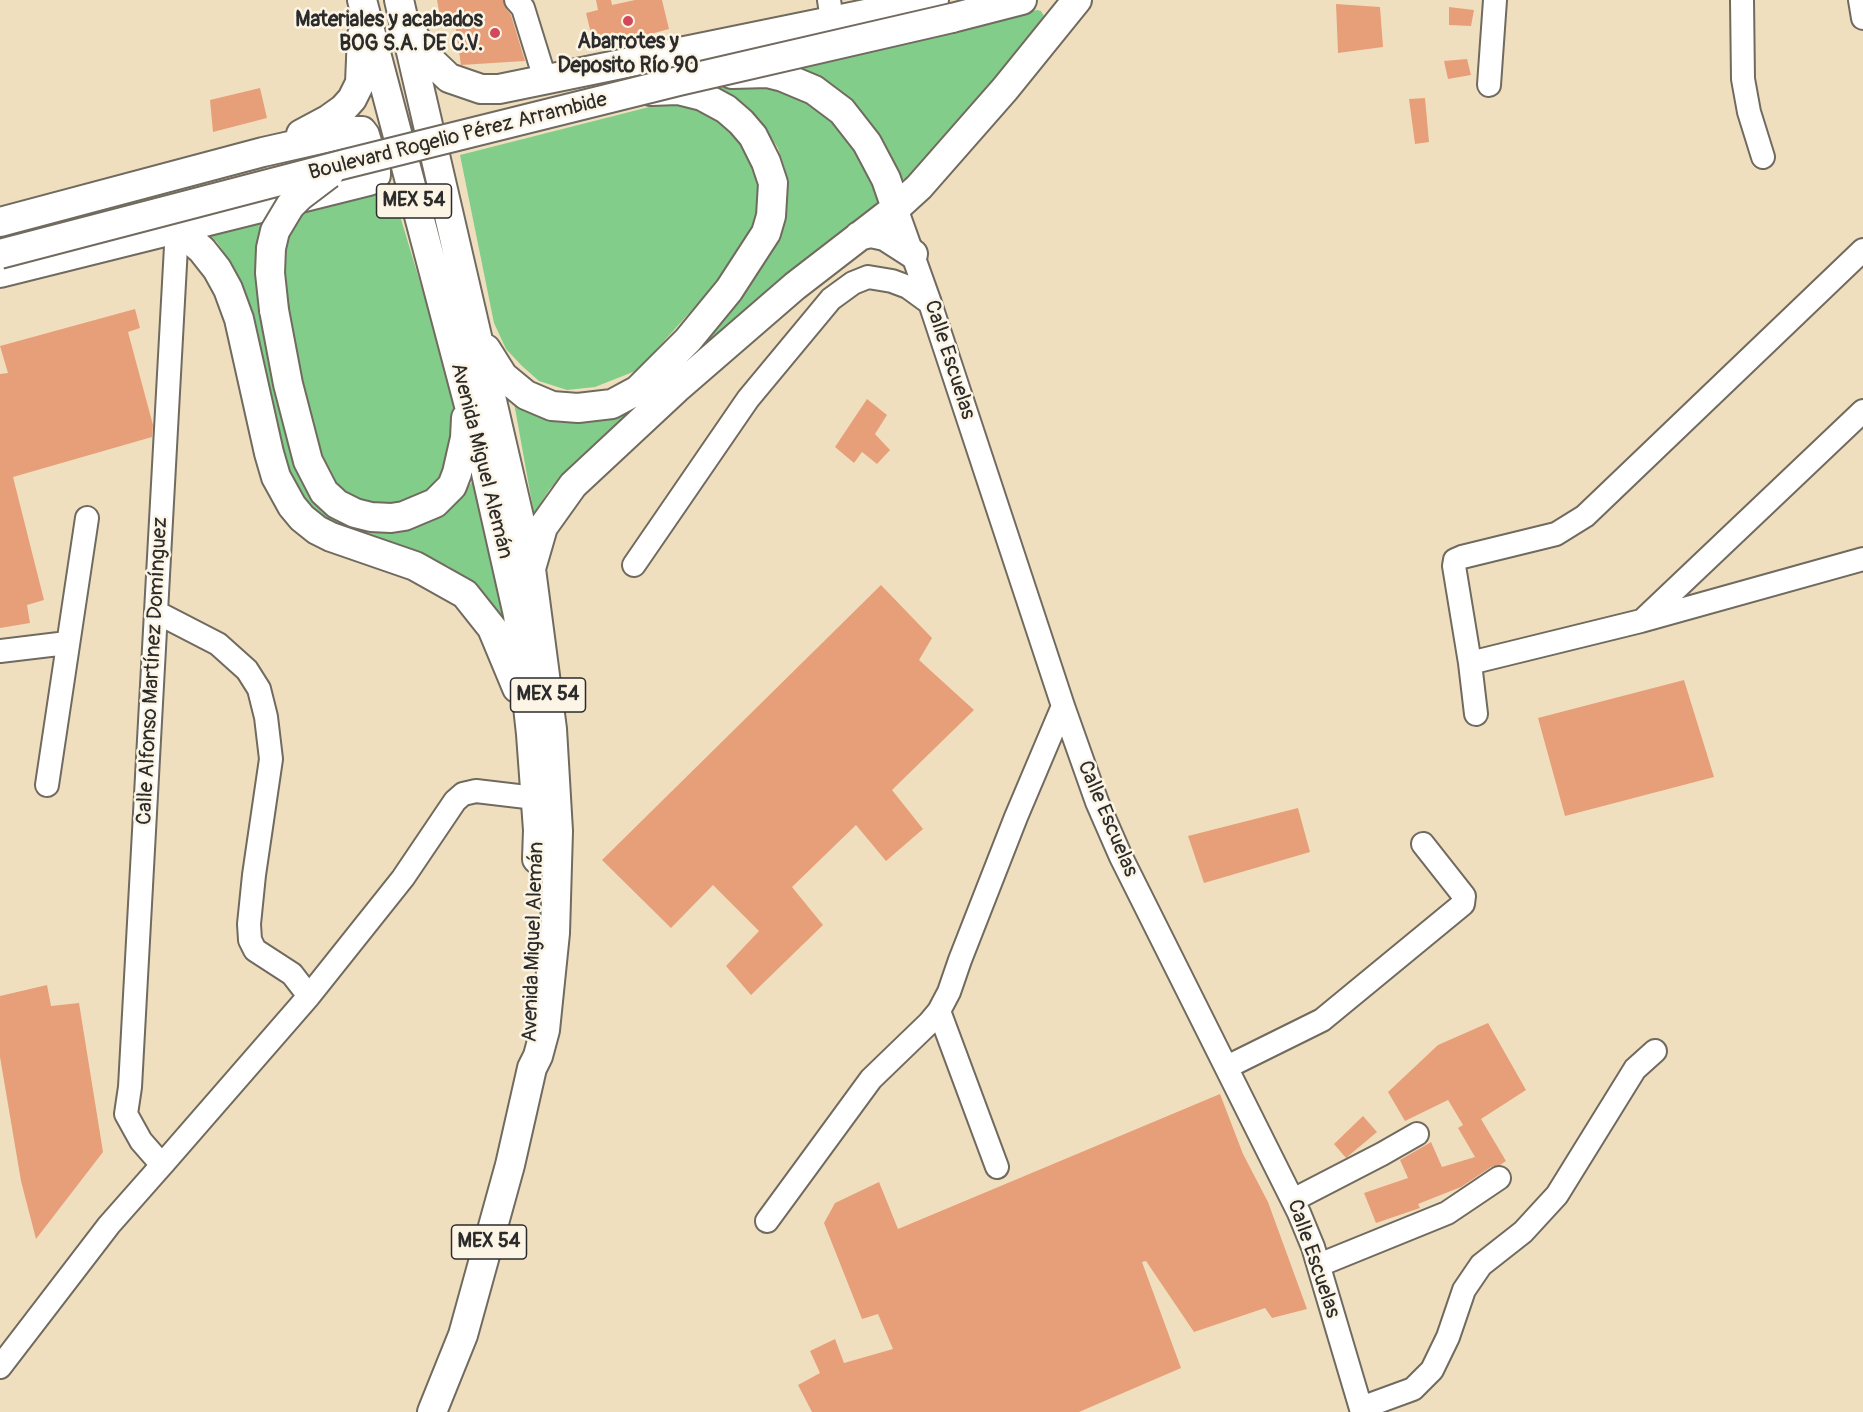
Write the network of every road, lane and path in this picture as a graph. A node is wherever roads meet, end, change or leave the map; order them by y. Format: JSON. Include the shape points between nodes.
{"nodes":[{"id":1,"x":362,"y":0,"type":"edge"},
{"id":2,"x":516,"y":0,"type":"edge"},
{"id":3,"x":989,"y":0,"type":"edge"},
{"id":4,"x":1022,"y":0,"type":"edge"},
{"id":5,"x":1077,"y":0,"type":"edge"},
{"id":6,"x":1495,"y":0,"type":"edge"},
{"id":7,"x":1743,"y":0,"type":"edge"},
{"id":8,"x":1860,"y":0,"type":"edge"},
{"id":9,"x":401,"y":8,"type":"edge"},
{"id":10,"x":945,"y":9,"type":"edge"},
{"id":11,"x":831,"y":10,"type":"edge"},
{"id":12,"x":1863,"y":18,"type":"edge"},
{"id":13,"x":713,"y":73,"type":"junction"},
{"id":14,"x":545,"y":79,"type":"junction"},
{"id":15,"x":1490,"y":86,"type":"dead end"},
{"id":16,"x":631,"y":93,"type":"junction"},
{"id":17,"x":432,"y":143,"type":"junction"},
{"id":18,"x":401,"y":150,"type":"junction"},
{"id":19,"x":263,"y":152,"type":"junction"},
{"id":20,"x":1763,"y":157,"type":"dead end"},
{"id":21,"x":345,"y":164,"type":"junction"},
{"id":22,"x":896,"y":208,"type":"junction"},
{"id":23,"x":0,"y":222,"type":"edge"},
{"id":24,"x":177,"y":228,"type":"junction"},
{"id":25,"x":858,"y":236,"type":"junction"},
{"id":26,"x":0,"y":240,"type":"edge"},
{"id":27,"x":1863,"y":250,"type":"edge"},
{"id":28,"x":0,"y":254,"type":"edge"},
{"id":29,"x":913,"y":254,"type":"junction"},
{"id":30,"x":0,"y":273,"type":"edge"},
{"id":31,"x":930,"y":303,"type":"junction"},
{"id":32,"x":474,"y":326,"type":"junction"},
{"id":33,"x":467,"y":401,"type":"junction"},
{"id":34,"x":1863,"y":411,"type":"edge"},
{"id":35,"x":87,"y":518,"type":"dead end"},
{"id":36,"x":1863,"y":559,"type":"edge"},
{"id":37,"x":634,"y":565,"type":"dead end"},
{"id":38,"x":531,"y":569,"type":"junction"},
{"id":39,"x":156,"y":612,"type":"junction"},
{"id":40,"x":1641,"y":621,"type":"junction"},
{"id":41,"x":67,"y":643,"type":"junction"},
{"id":42,"x":0,"y":651,"type":"edge"},
{"id":43,"x":1470,"y":663,"type":"junction"},
{"id":44,"x":1063,"y":706,"type":"junction"},
{"id":45,"x":529,"y":714,"type":"junction"},
{"id":46,"x":1476,"y":714,"type":"dead end"},
{"id":47,"x":47,"y":785,"type":"dead end"},
{"id":48,"x":535,"y":798,"type":"junction"},
{"id":49,"x":1423,"y":844,"type":"dead end"},
{"id":50,"x":546,"y":932,"type":"junction"},
{"id":51,"x":309,"y":996,"type":"junction"},
{"id":52,"x":939,"y":1011,"type":"junction"},
{"id":53,"x":1655,"y":1051,"type":"dead end"},
{"id":54,"x":1227,"y":1067,"type":"junction"},
{"id":55,"x":1417,"y":1134,"type":"dead end"},
{"id":56,"x":162,"y":1165,"type":"junction"},
{"id":57,"x":997,"y":1167,"type":"dead end"},
{"id":58,"x":1499,"y":1178,"type":"dead end"},
{"id":59,"x":1293,"y":1200,"type":"junction"},
{"id":60,"x":766,"y":1221,"type":"dead end"},
{"id":61,"x":1319,"y":1265,"type":"junction"},
{"id":62,"x":0,"y":1366,"type":"edge"},
{"id":63,"x":1361,"y":1410,"type":"edge"},
{"id":64,"x":432,"y":1412,"type":"edge"}],
"edges":[{"from":1,"to":18,"type":"main road","name":"Avenida Miguel Alemán","number":"MEX 54"},
{"from":1,"to":19,"type":"main road","via":[[362,65],[360,83],[352,99],[329,119]]},
{"from":2,"to":14,"type":"street","via":[[523,8]]},
{"from":3,"to":10,"type":"main road","name":"Boulevard Rogelio Pérez Arrambide"},
{"from":4,"to":10,"type":"main road","name":"Boulevard Rogelio Pérez Arrambide"},
{"from":5,"to":22,"type":"main road","via":[[942,163]]},
{"from":6,"to":15,"type":"street"},
{"from":7,"to":20,"type":"street","via":[[1743,80]]},
{"from":8,"to":12,"type":"street"},
{"from":9,"to":14,"type":"main road","via":[[427,57],[448,78],[481,89]]},
{"from":9,"to":17,"type":"main road","name":"Avenida Miguel Alemán","number":"MEX 54"},
{"from":10,"to":11,"type":"main road"},
{"from":10,"to":13,"type":"main road","name":"Boulevard Rogelio Pérez Arrambide","bridge":true},
{"from":10,"to":26,"type":"main road","name":"Boulevard Rogelio Pérez Arrambide","via":[[472,120]]},
{"from":11,"to":14,"type":"main road"},
{"from":13,"to":16,"type":"main road","name":"Boulevard Rogelio Pérez Arrambide","bridge":true},
{"from":13,"to":22,"type":"main road","bridge":true,"via":[[766,73],[814,90],[842,111],[867,143]]},
{"from":16,"to":17,"type":"main road","name":"Boulevard Rogelio Pérez Arrambide","bridge":true},
{"from":16,"to":32,"type":"main road","bridge":true,"via":[[670,89],[702,96],[741,122],[766,162],[773,183],[771,216],[766,233],[729,290],[688,340],[638,390],[612,404],[552,406],[526,395],[504,376]]},
{"from":17,"to":18,"type":"main road","name":"Boulevard Rogelio Pérez Arrambide","bridge":true},
{"from":17,"to":32,"type":"main road","name":"Avenida Miguel Alemán","number":"MEX 54"},
{"from":18,"to":21,"type":"main road","name":"Boulevard Rogelio Pérez Arrambide","bridge":true},
{"from":18,"to":33,"type":"main road","name":"Avenida Miguel Alemán","number":"MEX 54"},
{"from":19,"to":23,"type":"main road"},
{"from":19,"to":24,"type":"main road","via":[[362,131],[376,175],[369,181]]},
{"from":21,"to":28,"type":"main road","name":"Boulevard Rogelio Pérez Arrambide","bridge":true},
{"from":21,"to":33,"type":"main road","bridge":true,"via":[[300,196],[282,217],[271,248],[274,310],[288,384],[308,461],[324,492],[338,504],[371,517],[404,516],[435,503],[458,474]]},
{"from":22,"to":25,"type":"main road"},
{"from":22,"to":29,"type":"street","name":"Calle Escuelas"},
{"from":24,"to":30,"type":"main road"},
{"from":24,"to":39,"type":"street","name":"Calle Alfonso Martínez Domínguez"},
{"from":24,"to":45,"type":"main road","via":[[202,250],[228,289],[239,319],[276,477],[292,506],[317,530],[415,566],[465,594],[492,628]]},
{"from":25,"to":29,"type":"main road","via":[[885,236]]},
{"from":25,"to":38,"type":"main road","via":[[684,381],[573,485],[543,527]]},
{"from":27,"to":43,"type":"street","via":[[1585,516],[1556,534],[1455,560]]},
{"from":29,"to":31,"type":"street","name":"Calle Escuelas"},
{"from":31,"to":37,"type":"street","via":[[908,287],[868,277],[831,299],[748,399]]},
{"from":31,"to":44,"type":"street","name":"Calle Escuelas"},
{"from":32,"to":38,"type":"main road","name":"Avenida Miguel Alemán","number":"MEX 54"},
{"from":33,"to":45,"type":"main road","name":"Avenida Miguel Alemán","number":"MEX 54","via":[[518,615]]},
{"from":34,"to":40,"type":"street"},
{"from":35,"to":41,"type":"street"},
{"from":36,"to":40,"type":"street"},
{"from":38,"to":50,"type":"main road","name":"Avenida Miguel Alemán","number":"MEX 54","via":[[556,778],[558,831]]},
{"from":39,"to":51,"type":"street","via":[[218,644],[248,670],[259,689],[270,759],[254,875],[250,940],[255,950],[292,975]]},
{"from":39,"to":56,"type":"street","name":"Calle Alfonso Martínez Domínguez","via":[[126,1114],[141,1141]]},
{"from":40,"to":43,"type":"street"},
{"from":41,"to":42,"type":"street"},
{"from":41,"to":47,"type":"street"},
{"from":43,"to":46,"type":"street"},
{"from":44,"to":52,"type":"street"},
{"from":44,"to":54,"type":"street","name":"Calle Escuelas","via":[[1121,857]]},
{"from":45,"to":48,"type":"main road","name":"Avenida Miguel Alemán","number":"MEX 54"},
{"from":48,"to":50,"type":"main road","name":"Avenida Miguel Alemán","number":"MEX 54"},
{"from":48,"to":51,"type":"street","via":[[476,791],[455,801],[403,878]]},
{"from":49,"to":54,"type":"street","via":[[1464,896],[1463,904],[1322,1020]]},
{"from":50,"to":64,"type":"main road","name":"Avenida Miguel Alemán","number":"MEX 54","via":[[529,1028],[532,1068],[510,1165],[463,1335]]},
{"from":51,"to":56,"type":"street"},
{"from":52,"to":57,"type":"street"},
{"from":52,"to":60,"type":"street","via":[[871,1079]]},
{"from":53,"to":63,"type":"street","via":[[1635,1069],[1557,1195],[1523,1232],[1481,1265],[1464,1290],[1432,1370],[1413,1389]]},
{"from":54,"to":59,"type":"street","name":"Calle Escuelas"},
{"from":55,"to":59,"type":"street"},
{"from":56,"to":62,"type":"street"},
{"from":58,"to":61,"type":"street","via":[[1447,1213]]},
{"from":59,"to":61,"type":"street","name":"Calle Escuelas"},
{"from":61,"to":63,"type":"street","name":"Calle Escuelas"}]}
